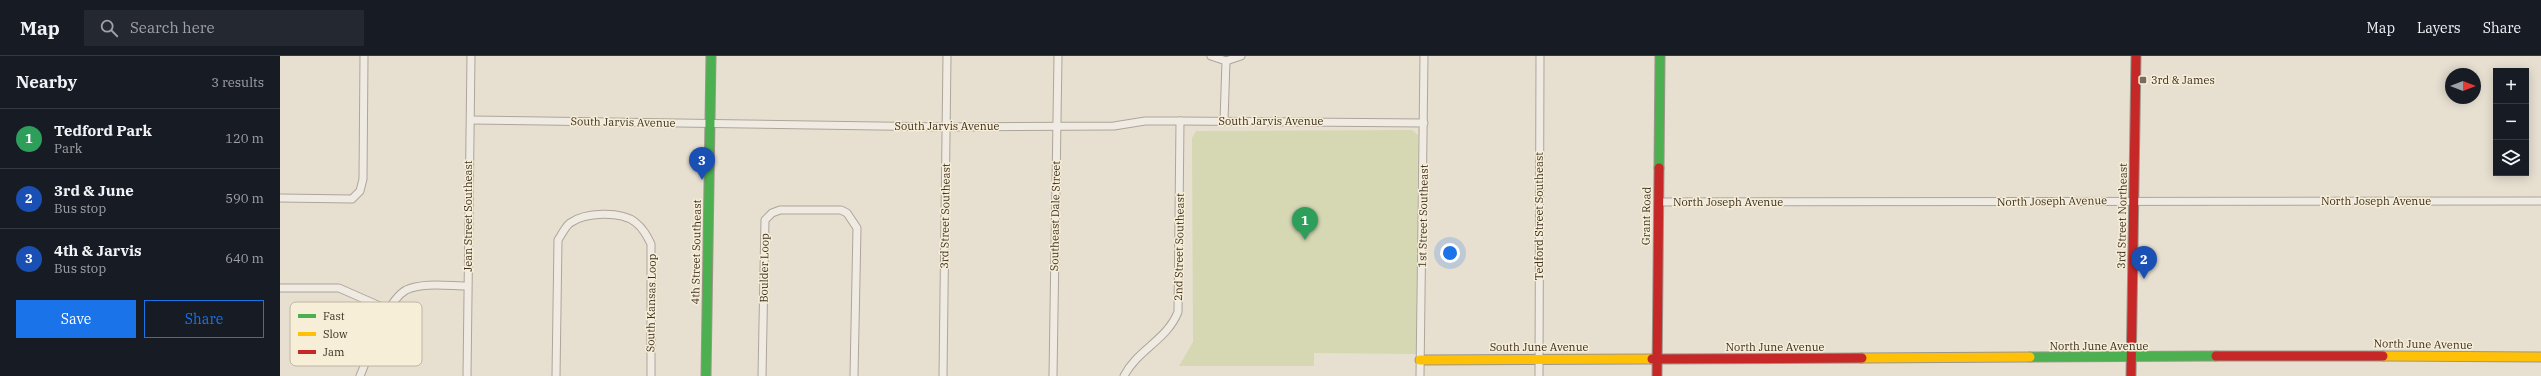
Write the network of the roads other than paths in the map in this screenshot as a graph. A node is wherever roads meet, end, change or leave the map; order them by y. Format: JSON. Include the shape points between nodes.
{"nodes":[{"id":1,"x":364,"y":56,"type":"edge"},
{"id":2,"x":471,"y":56,"type":"edge"},
{"id":3,"x":711,"y":56,"type":"edge"},
{"id":4,"x":947,"y":56,"type":"edge"},
{"id":5,"x":1058,"y":56,"type":"edge"},
{"id":6,"x":1211,"y":56,"type":"edge"},
{"id":7,"x":1241,"y":56,"type":"edge"},
{"id":8,"x":1424,"y":56,"type":"edge"},
{"id":9,"x":1540,"y":56,"type":"edge"},
{"id":10,"x":1660,"y":56,"type":"edge"},
{"id":11,"x":2136,"y":56,"type":"edge"},
{"id":12,"x":1226,"y":61,"type":"junction"},
{"id":13,"x":470,"y":120,"type":"junction"},
{"id":14,"x":1180,"y":121,"type":"junction"},
{"id":15,"x":1224,"y":121,"type":"junction"},
{"id":16,"x":710,"y":122,"type":"junction"},
{"id":17,"x":1424,"y":122,"type":"junction"},
{"id":18,"x":946,"y":127,"type":"junction"},
{"id":19,"x":1057,"y":127,"type":"junction"},
{"id":20,"x":280,"y":198,"type":"edge"},
{"id":21,"x":2135,"y":200,"type":"junction"},
{"id":22,"x":2541,"y":201,"type":"edge"},
{"id":23,"x":1659,"y":202,"type":"junction"},
{"id":24,"x":467,"y":286,"type":"junction"},
{"id":25,"x":280,"y":288,"type":"edge"},
{"id":26,"x":371,"y":302,"type":"edge"},
{"id":27,"x":396,"y":302,"type":"edge"},
{"id":28,"x":2131,"y":358,"type":"junction"},
{"id":29,"x":2541,"y":358,"type":"edge"},
{"id":30,"x":1539,"y":359,"type":"junction"},
{"id":31,"x":1657,"y":359,"type":"junction"},
{"id":32,"x":1420,"y":360,"type":"junction"},
{"id":33,"x":364,"y":366,"type":"edge"},
{"id":34,"x":360,"y":376,"type":"edge"},
{"id":35,"x":466,"y":376,"type":"edge"},
{"id":36,"x":556,"y":376,"type":"edge"},
{"id":37,"x":650,"y":376,"type":"edge"},
{"id":38,"x":706,"y":376,"type":"edge"},
{"id":39,"x":762,"y":376,"type":"edge"},
{"id":40,"x":854,"y":376,"type":"edge"},
{"id":41,"x":944,"y":376,"type":"edge"},
{"id":42,"x":1053,"y":376,"type":"edge"},
{"id":43,"x":1124,"y":376,"type":"edge"},
{"id":44,"x":1420,"y":376,"type":"edge"},
{"id":45,"x":1539,"y":376,"type":"edge"},
{"id":46,"x":1657,"y":376,"type":"edge"},
{"id":47,"x":2131,"y":376,"type":"edge"}],
"edges":[{"from":1,"to":20,"type":"street","via":[[364,179],[360,191],[352,199]]},
{"from":2,"to":13,"type":"street","name":"Jean Street Southeast"},
{"from":3,"to":16,"type":"street","name":"4th Street Southeast"},
{"from":4,"to":18,"type":"street","name":"3rd Street Southeast"},
{"from":5,"to":19,"type":"street","name":"Southeast Dale Street"},
{"from":6,"to":12,"type":"street"},
{"from":7,"to":12,"type":"street"},
{"from":8,"to":17,"type":"street","name":"1st Street Southeast"},
{"from":9,"to":30,"type":"street","name":"Tedford Street Southeast"},
{"from":10,"to":23,"type":"street","name":"Grant Road"},
{"from":11,"to":21,"type":"street","name":"3rd Street Northeast"},
{"from":12,"to":15,"type":"street"},
{"from":13,"to":16,"type":"street","name":"South Jarvis Avenue"},
{"from":13,"to":24,"type":"street","name":"Jean Street Southeast"},
{"from":14,"to":15,"type":"street","name":"South Jarvis Avenue"},
{"from":14,"to":19,"type":"street","name":"South Jarvis Avenue"},
{"from":14,"to":43,"type":"street","name":"2nd Street Southeast","via":[[1178,312],[1166,333],[1136,359]]},
{"from":15,"to":17,"type":"street","name":"South Jarvis Avenue"},
{"from":16,"to":18,"type":"street","name":"South Jarvis Avenue"},
{"from":16,"to":38,"type":"street","name":"4th Street Southeast"},
{"from":17,"to":32,"type":"street","name":"1st Street Southeast"},
{"from":18,"to":19,"type":"street","name":"South Jarvis Avenue"},
{"from":18,"to":41,"type":"street","name":"3rd Street Southeast"},
{"from":19,"to":42,"type":"street","name":"Southeast Dale Street"},
{"from":21,"to":22,"type":"street","name":"North Joseph Avenue"},
{"from":21,"to":23,"type":"street","name":"North Joseph Avenue"},
{"from":21,"to":28,"type":"street","name":"3rd Street Northeast"},
{"from":23,"to":31,"type":"street","name":"Grant Road"},
{"from":24,"to":27,"type":"street","via":[[420,287],[407,290]]},
{"from":24,"to":35,"type":"street","name":"Jean Street Southeast"},
{"from":25,"to":26,"type":"street","via":[[339,288]]},
{"from":28,"to":29,"type":"street","name":"North June Avenue"},
{"from":28,"to":31,"type":"street","name":"North June Avenue"},
{"from":28,"to":47,"type":"street","name":"3rd Street Northeast"},
{"from":30,"to":31,"type":"street","name":"South June Avenue"},
{"from":30,"to":32,"type":"street","name":"South June Avenue"},
{"from":30,"to":45,"type":"street","name":"Tedford Street Southeast"},
{"from":31,"to":46,"type":"street","name":"Grant Road"},
{"from":32,"to":44,"type":"street","name":"1st Street Southeast"},
{"from":33,"to":34,"type":"street"},
{"from":36,"to":37,"type":"street","name":"South Kansas Loop","via":[[558,240],[569,224],[577,218],[619,215],[641,227],[651,244]]},
{"from":39,"to":40,"type":"street","name":"Boulder Loop","via":[[765,220],[780,210],[841,210],[847,213],[857,228]]}]}
